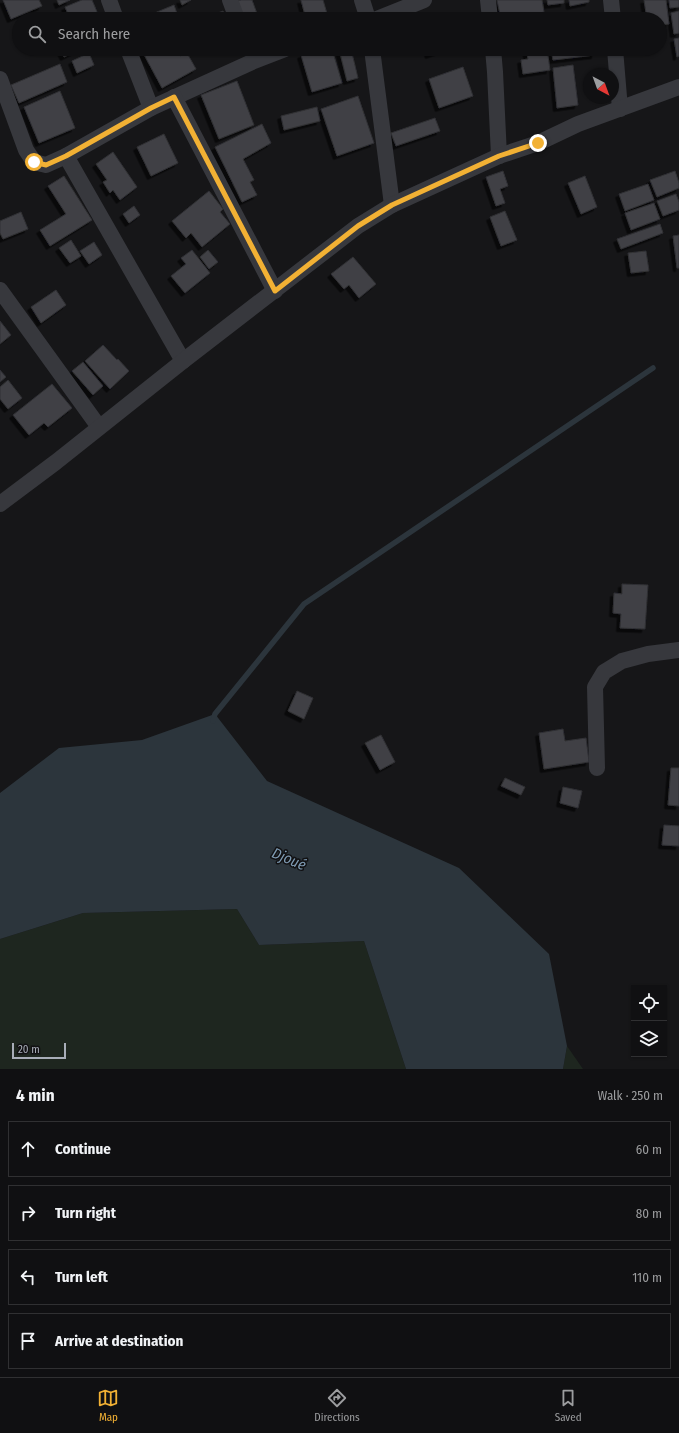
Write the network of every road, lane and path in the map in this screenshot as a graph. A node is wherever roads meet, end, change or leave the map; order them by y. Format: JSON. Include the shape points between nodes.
{"nodes":[{"id":1,"x":109,"y":0,"type":"edge"},
{"id":2,"x":230,"y":0,"type":"edge"},
{"id":3,"x":362,"y":0,"type":"edge"},
{"id":4,"x":424,"y":0,"type":"edge"},
{"id":5,"x":488,"y":0,"type":"edge"},
{"id":6,"x":611,"y":0,"type":"edge"},
{"id":7,"x":113,"y":12,"type":"edge"},
{"id":8,"x":234,"y":12,"type":"edge"},
{"id":9,"x":366,"y":12,"type":"edge"},
{"id":10,"x":394,"y":12,"type":"edge"},
{"id":11,"x":489,"y":12,"type":"edge"},
{"id":12,"x":612,"y":12,"type":"edge"},
{"id":13,"x":131,"y":56,"type":"edge"},
{"id":14,"x":249,"y":56,"type":"edge"},
{"id":15,"x":373,"y":56,"type":"edge"},
{"id":16,"x":494,"y":56,"type":"edge"},
{"id":17,"x":616,"y":56,"type":"edge"},
{"id":18,"x":0,"y":79,"type":"edge"},
{"id":19,"x":679,"y":87,"type":"edge"},
{"id":20,"x":174,"y":97,"type":"junction"},
{"id":21,"x":151,"y":108,"type":"junction"},
{"id":22,"x":620,"y":109,"type":"junction"},
{"id":23,"x":66,"y":156,"type":"junction"},
{"id":24,"x":499,"y":156,"type":"junction"},
{"id":25,"x":392,"y":205,"type":"junction"},
{"id":26,"x":0,"y":290,"type":"edge"},
{"id":27,"x":275,"y":291,"type":"junction"},
{"id":28,"x":183,"y":361,"type":"junction"},
{"id":29,"x":99,"y":427,"type":"junction"},
{"id":30,"x":0,"y":504,"type":"edge"},
{"id":31,"x":679,"y":650,"type":"edge"},
{"id":32,"x":597,"y":768,"type":"dead end"}],
"edges":[{"from":1,"to":7,"type":"street"},
{"from":2,"to":8,"type":"street"},
{"from":3,"to":9,"type":"street"},
{"from":4,"to":10,"type":"street"},
{"from":5,"to":11,"type":"street"},
{"from":6,"to":12,"type":"street"},
{"from":13,"to":21,"type":"street"},
{"from":14,"to":20,"type":"street"},
{"from":15,"to":25,"type":"street"},
{"from":16,"to":24,"type":"street"},
{"from":17,"to":22,"type":"street"},
{"from":18,"to":23,"type":"street","via":[[26,150],[34,162],[46,165]]},
{"from":19,"to":22,"type":"street"},
{"from":20,"to":21,"type":"street"},
{"from":20,"to":27,"type":"street"},
{"from":21,"to":23,"type":"street"},
{"from":22,"to":24,"type":"street","via":[[578,124],[538,143]]},
{"from":23,"to":28,"type":"street"},
{"from":24,"to":25,"type":"street"},
{"from":25,"to":27,"type":"street","via":[[358,226]]},
{"from":26,"to":29,"type":"street"},
{"from":27,"to":28,"type":"street"},
{"from":28,"to":29,"type":"street"},
{"from":29,"to":30,"type":"street"},
{"from":31,"to":32,"type":"street","via":[[622,661],[604,672],[595,687]]}]}
